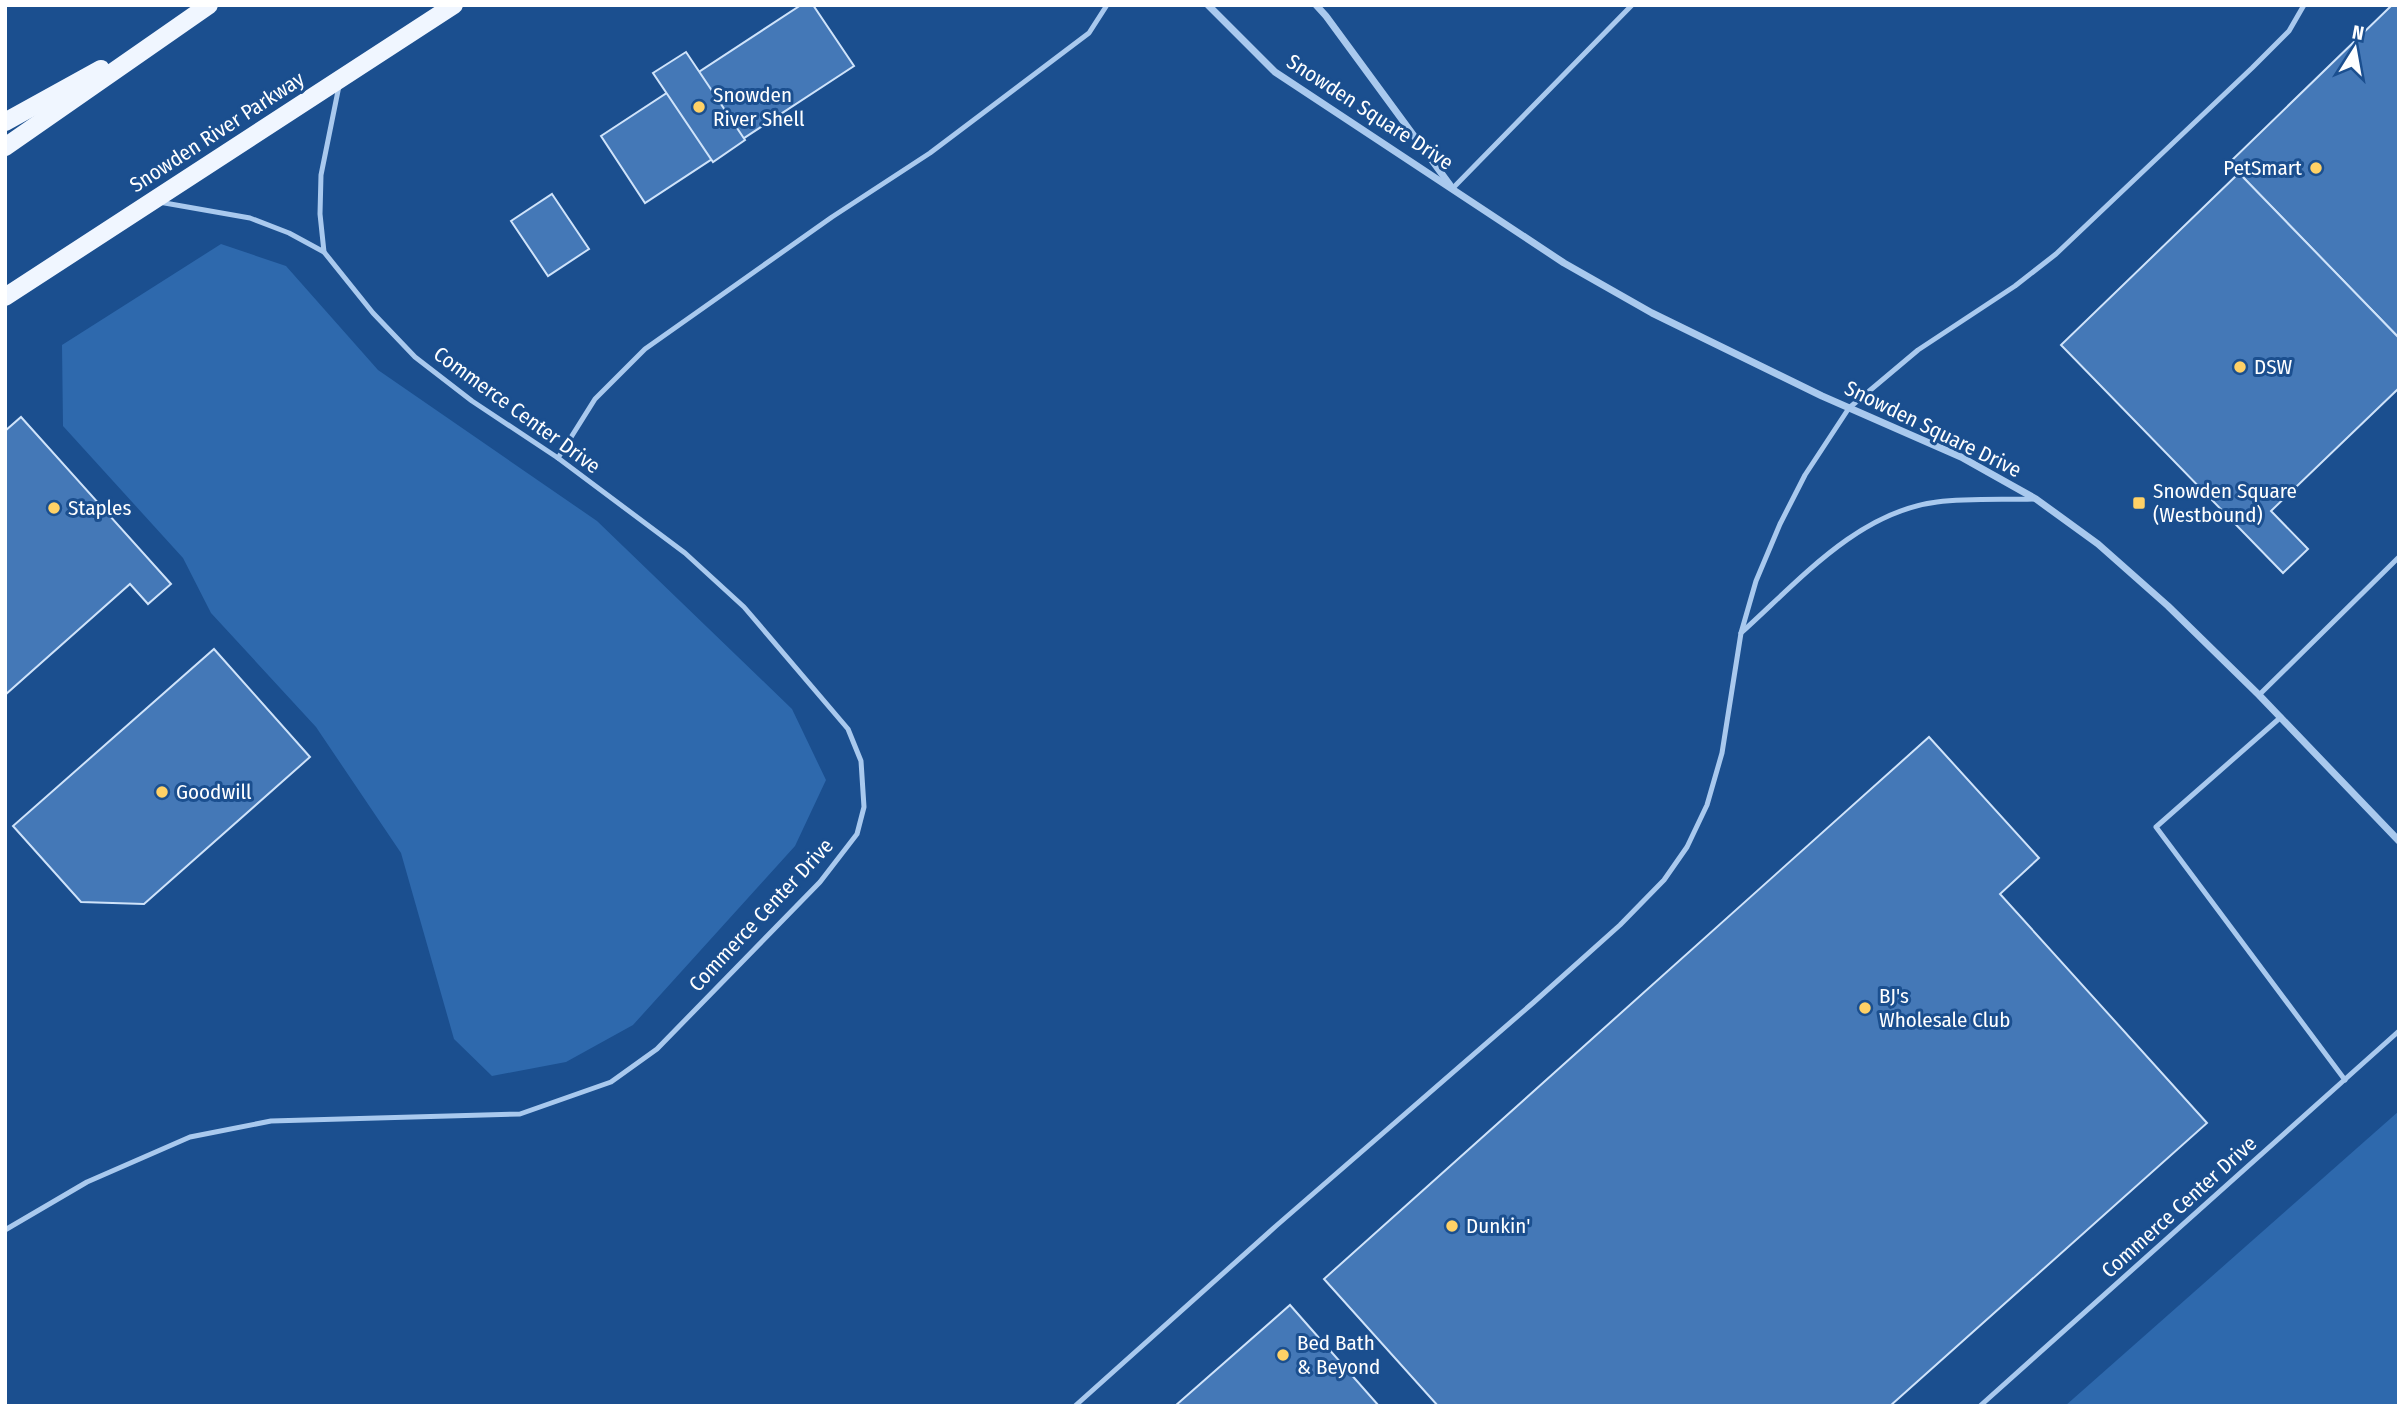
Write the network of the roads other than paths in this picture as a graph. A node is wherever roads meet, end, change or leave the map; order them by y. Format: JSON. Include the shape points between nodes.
{"nodes":[{"id":1,"x":209,"y":5,"type":"edge"},
{"id":2,"x":454,"y":5,"type":"edge"},
{"id":3,"x":1107,"y":5,"type":"edge"},
{"id":4,"x":1208,"y":5,"type":"edge"},
{"id":5,"x":1316,"y":5,"type":"edge"},
{"id":6,"x":1632,"y":5,"type":"edge"},
{"id":7,"x":2304,"y":5,"type":"edge"},
{"id":8,"x":187,"y":21,"type":"junction"},
{"id":9,"x":340,"y":80,"type":"junction"},
{"id":10,"x":5,"y":122,"type":"edge"},
{"id":11,"x":5,"y":148,"type":"edge"},
{"id":12,"x":1453,"y":188,"type":"junction"},
{"id":13,"x":154,"y":201,"type":"junction"},
{"id":14,"x":324,"y":253,"type":"junction"},
{"id":15,"x":5,"y":297,"type":"edge"},
{"id":16,"x":1849,"y":408,"type":"junction"},
{"id":17,"x":558,"y":458,"type":"junction"},
{"id":18,"x":2036,"y":499,"type":"junction"},
{"id":19,"x":2399,"y":557,"type":"edge"},
{"id":20,"x":1741,"y":633,"type":"junction"},
{"id":21,"x":2259,"y":695,"type":"junction"},
{"id":22,"x":2281,"y":717,"type":"junction"},
{"id":23,"x":2399,"y":841,"type":"edge"},
{"id":24,"x":2399,"y":1031,"type":"edge"},
{"id":25,"x":2345,"y":1080,"type":"junction"},
{"id":26,"x":5,"y":1230,"type":"edge"},
{"id":27,"x":1075,"y":1406,"type":"edge"},
{"id":28,"x":1980,"y":1406,"type":"edge"}],
"edges":[{"from":1,"to":8,"type":"main road"},
{"from":2,"to":9,"type":"main road","name":"Snowden River Parkway"},
{"from":3,"to":17,"type":"lane","via":[[1089,33],[930,153],[645,349],[595,399]]},
{"from":4,"to":12,"type":"street","name":"Snowden Square Drive","via":[[1275,72]]},
{"from":5,"to":12,"type":"street","name":"Snowden Square Drive"},
{"from":6,"to":12,"type":"lane"},
{"from":7,"to":16,"type":"lane","via":[[2289,31],[2056,254],[1919,351]]},
{"from":8,"to":10,"type":"main road"},
{"from":8,"to":11,"type":"main road"},
{"from":9,"to":13,"type":"main road","name":"Snowden River Parkway"},
{"from":9,"to":14,"type":"lane","via":[[321,175]]},
{"from":12,"to":16,"type":"street","name":"Snowden Square Drive","via":[[1563,263],[1652,313]]},
{"from":13,"to":14,"type":"lane","via":[[250,218]]},
{"from":13,"to":15,"type":"main road","name":"Snowden River Parkway"},
{"from":14,"to":17,"type":"lane","name":"Commerce Center Drive","via":[[415,357]]},
{"from":16,"to":18,"type":"street","name":"Snowden Square Drive","via":[[1961,457]]},
{"from":16,"to":20,"type":"lane","via":[[1805,475],[1780,524]]},
{"from":17,"to":26,"type":"lane","name":"Commerce Center Drive","via":[[685,553],[744,607],[848,729],[862,761],[864,807],[857,834],[820,882],[657,1049],[611,1082],[520,1114],[271,1121],[190,1137],[87,1182]]},
{"from":18,"to":20,"type":"lane","via":[[1936,502],[1892,514],[1851,535]]},
{"from":18,"to":21,"type":"street","name":"Snowden Square Drive","via":[[2118,562]]},
{"from":19,"to":21,"type":"lane"},
{"from":20,"to":27,"type":"lane","via":[[1722,753],[1707,805],[1687,847],[1664,880],[1553,985]]},
{"from":21,"to":22,"type":"street","name":"Snowden Square Drive"},
{"from":22,"to":23,"type":"street","name":"Snowden Square Drive"},
{"from":22,"to":25,"type":"lane","via":[[2156,827]]},
{"from":24,"to":25,"type":"lane","name":"Commerce Center Drive"},
{"from":25,"to":28,"type":"lane","name":"Commerce Center Drive"}]}
